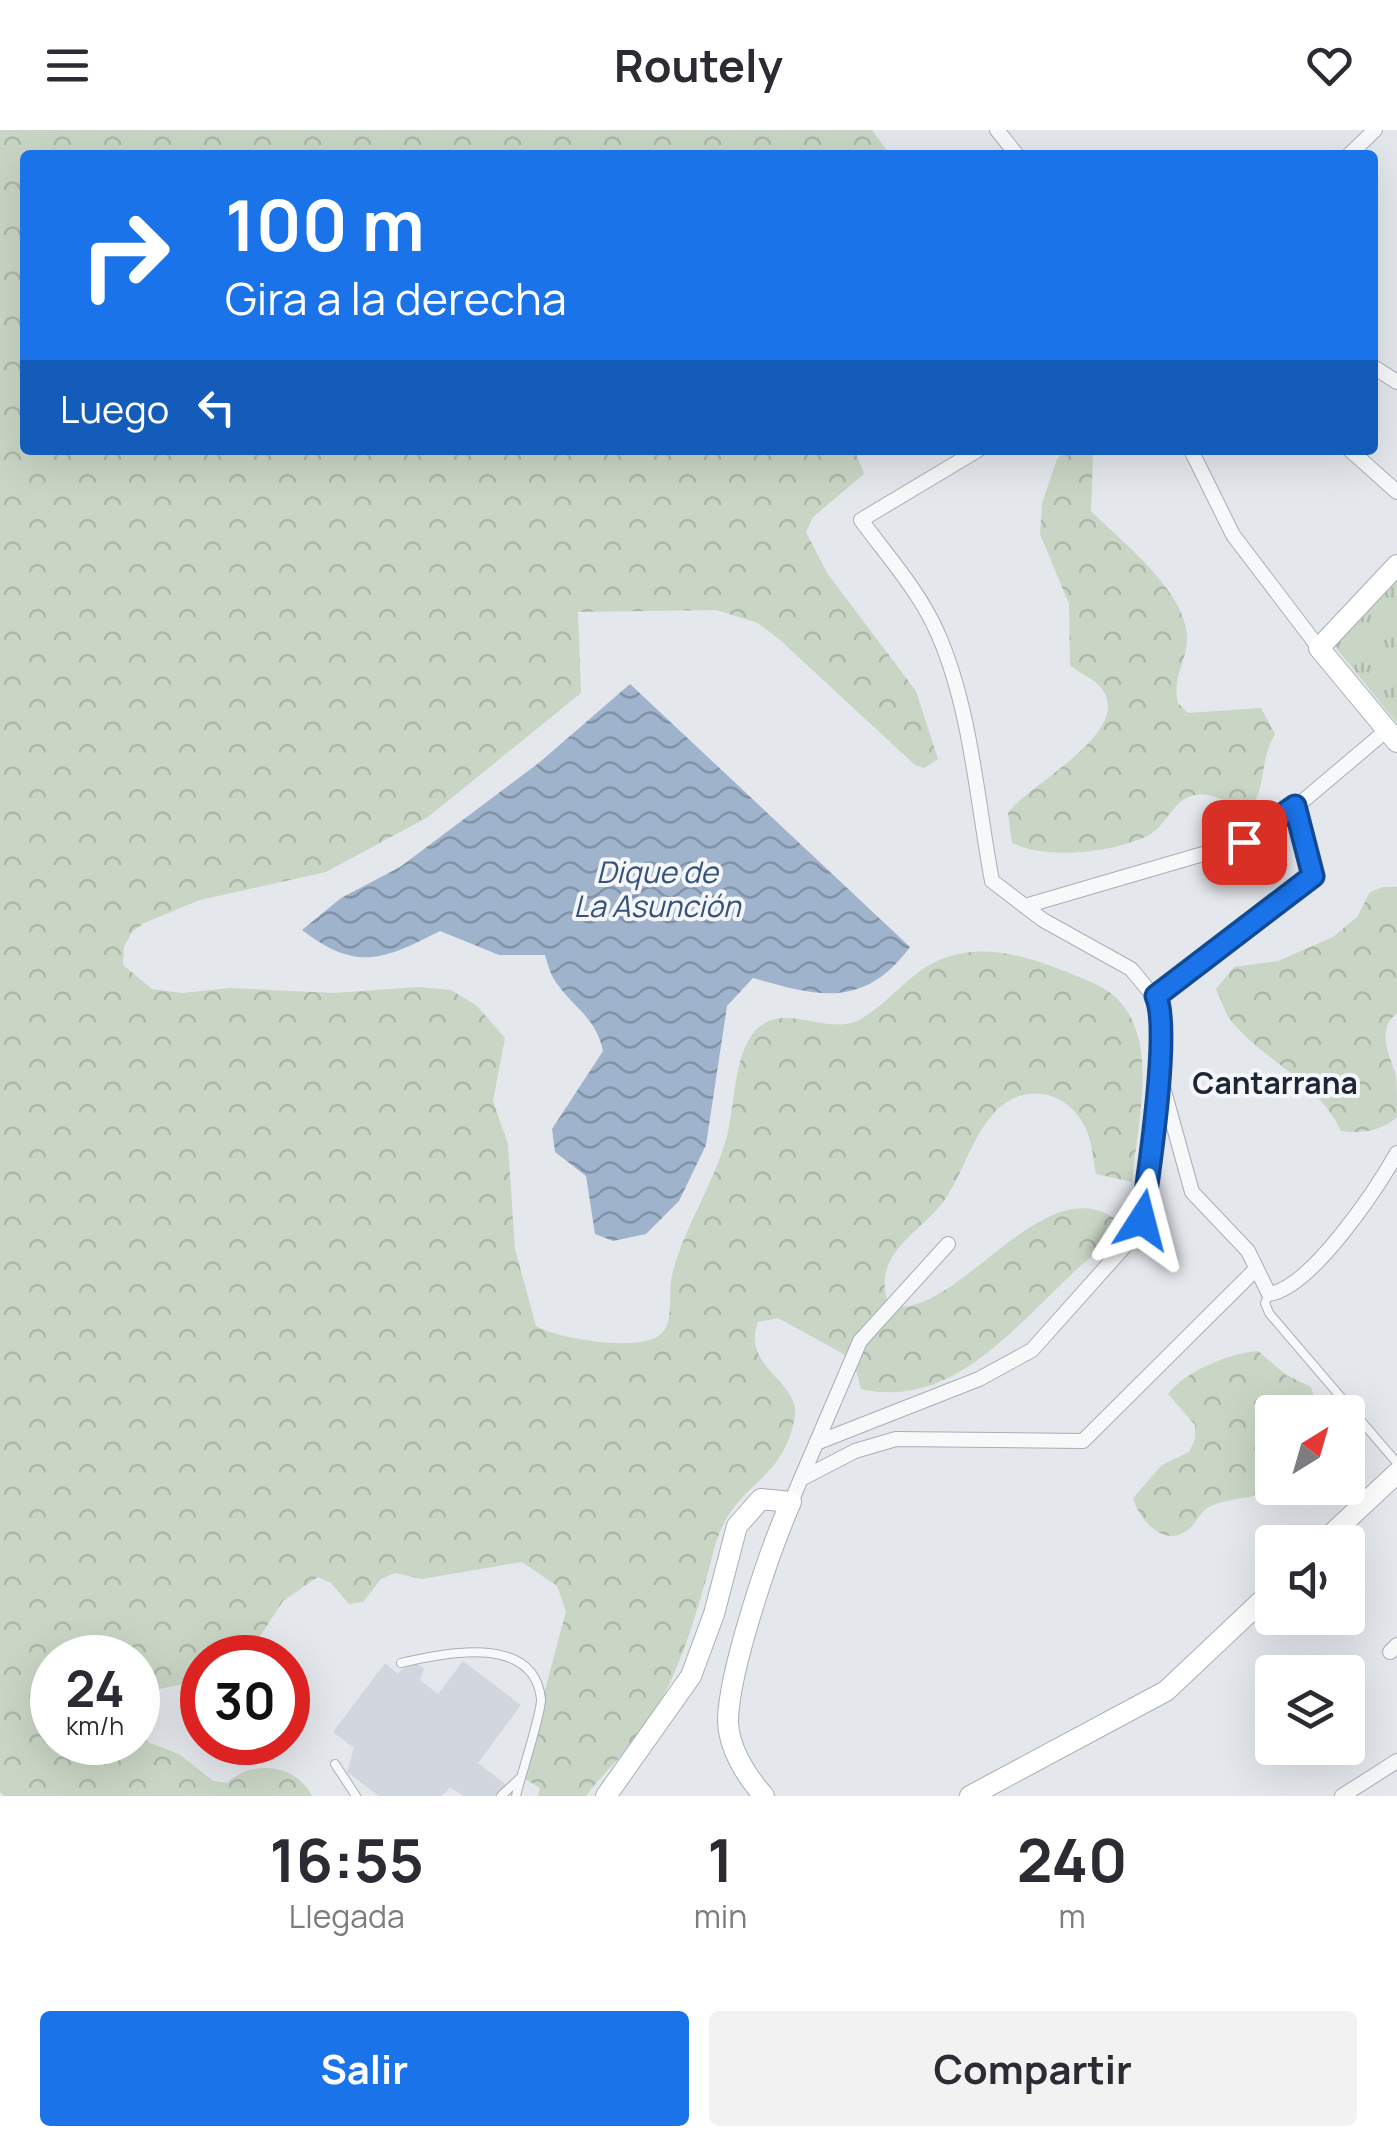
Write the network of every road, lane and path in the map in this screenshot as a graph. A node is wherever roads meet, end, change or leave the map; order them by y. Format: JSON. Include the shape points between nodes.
{"nodes":[{"id":1,"x":1375,"y":130,"type":"edge"},
{"id":2,"x":1354,"y":150,"type":"edge"},
{"id":3,"x":970,"y":455,"type":"edge"},
{"id":4,"x":1193,"y":455,"type":"edge"},
{"id":5,"x":1356,"y":455,"type":"edge"},
{"id":6,"x":1397,"y":492,"type":"edge"},
{"id":7,"x":1397,"y":564,"type":"edge"},
{"id":8,"x":1318,"y":648,"type":"junction"},
{"id":9,"x":1392,"y":736,"type":"edge"},
{"id":10,"x":1295,"y":806,"type":"junction"},
{"id":11,"x":1025,"y":906,"type":"junction"},
{"id":12,"x":1156,"y":996,"type":"junction"},
{"id":13,"x":1159,"y":1075,"type":"junction"},
{"id":14,"x":1397,"y":1153,"type":"edge"},
{"id":15,"x":948,"y":1244,"type":"dead end"},
{"id":16,"x":1255,"y":1270,"type":"junction"},
{"id":17,"x":1269,"y":1294,"type":"junction"},
{"id":18,"x":816,"y":1443,"type":"junction"},
{"id":19,"x":1397,"y":1463,"type":"edge"},
{"id":20,"x":1397,"y":1473,"type":"edge"},
{"id":21,"x":800,"y":1479,"type":"junction"},
{"id":22,"x":791,"y":1502,"type":"junction"},
{"id":23,"x":1342,"y":1525,"type":"edge"},
{"id":24,"x":1255,"y":1606,"type":"edge"},
{"id":25,"x":401,"y":1662,"type":"dead end"},
{"id":26,"x":1397,"y":1761,"type":"edge"},
{"id":27,"x":335,"y":1764,"type":"dead end"},
{"id":28,"x":519,"y":1779,"type":"junction"},
{"id":29,"x":356,"y":1796,"type":"edge"},
{"id":30,"x":502,"y":1796,"type":"edge"},
{"id":31,"x":516,"y":1796,"type":"edge"},
{"id":32,"x":606,"y":1796,"type":"edge"},
{"id":33,"x":764,"y":1796,"type":"edge"},
{"id":34,"x":970,"y":1796,"type":"edge"},
{"id":35,"x":1342,"y":1796,"type":"edge"}],
"edges":[{"from":1,"to":2,"type":"street"},
{"from":3,"to":11,"type":"street","via":[[861,520],[939,635],[956,689],[992,881]]},
{"from":4,"to":8,"type":"street","via":[[1233,535]]},
{"from":5,"to":6,"type":"street"},
{"from":7,"to":8,"type":"street"},
{"from":8,"to":9,"type":"street"},
{"from":9,"to":10,"type":"street"},
{"from":10,"to":11,"type":"street","via":[[1244,842]]},
{"from":10,"to":12,"type":"street","via":[[1313,876]]},
{"from":11,"to":12,"type":"street","via":[[1132,969]]},
{"from":12,"to":13,"type":"street"},
{"from":13,"to":16,"type":"street","via":[[1192,1192],[1248,1252]]},
{"from":13,"to":18,"type":"street","via":[[1140,1229],[1032,1350],[978,1379]]},
{"from":14,"to":17,"type":"street","via":[[1380,1184],[1290,1289]]},
{"from":15,"to":18,"type":"street","via":[[860,1341]]},
{"from":16,"to":17,"type":"street"},
{"from":16,"to":21,"type":"street","via":[[1083,1441],[896,1439]]},
{"from":17,"to":19,"type":"lane","via":[[1268,1313]]},
{"from":18,"to":21,"type":"street"},
{"from":20,"to":23,"type":"street"},
{"from":21,"to":22,"type":"street"},
{"from":22,"to":32,"type":"street","via":[[761,1499],[737,1526],[691,1676]]},
{"from":22,"to":33,"type":"street","via":[[728,1722],[744,1773]]},
{"from":24,"to":34,"type":"street","via":[[1166,1690]]},
{"from":25,"to":28,"type":"lane","via":[[475,1650],[522,1668],[541,1698]]},
{"from":26,"to":35,"type":"street"},
{"from":27,"to":29,"type":"lane"},
{"from":28,"to":30,"type":"lane"},
{"from":28,"to":31,"type":"lane"}]}
